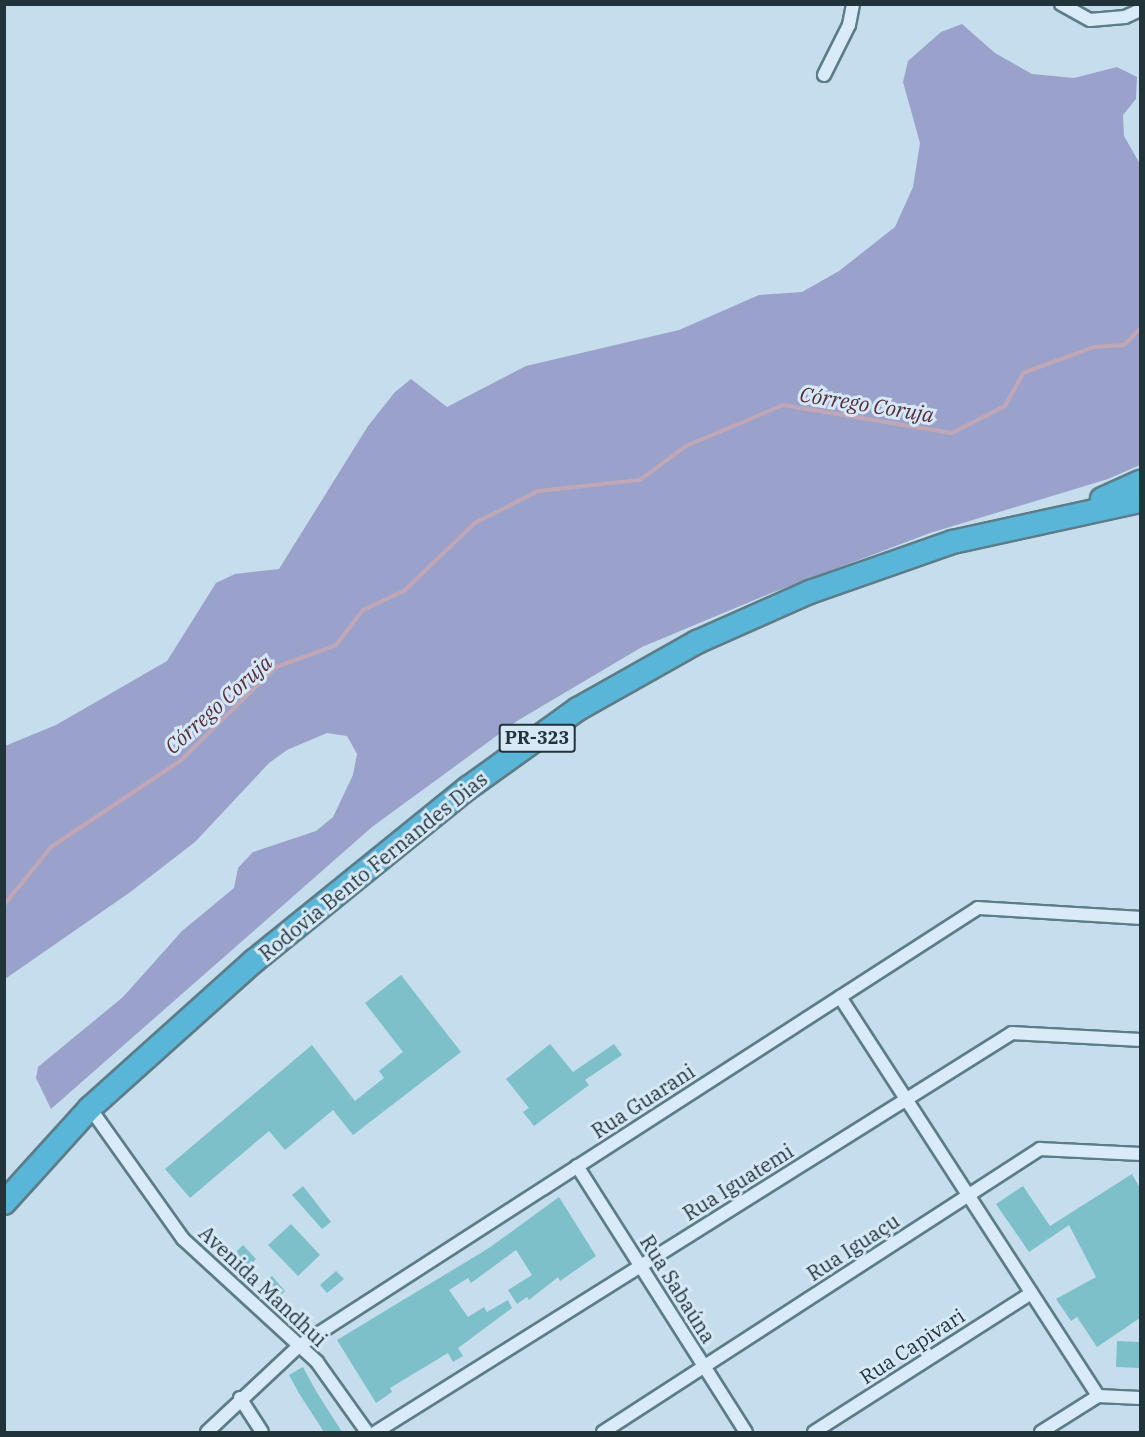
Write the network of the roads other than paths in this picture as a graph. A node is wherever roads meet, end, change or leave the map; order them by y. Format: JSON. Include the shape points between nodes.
{"nodes":[{"id":1,"x":853,"y":4,"type":"edge"},
{"id":2,"x":1061,"y":4,"type":"edge"},
{"id":3,"x":1140,"y":10,"type":"edge"},
{"id":4,"x":824,"y":75,"type":"dead end"},
{"id":5,"x":1140,"y":482,"type":"edge"},
{"id":6,"x":1140,"y":501,"type":"edge"},
{"id":7,"x":1068,"y":515,"type":"junction"},
{"id":8,"x":1140,"y":918,"type":"edge"},
{"id":9,"x":840,"y":997,"type":"junction"},
{"id":10,"x":1140,"y":1040,"type":"edge"},
{"id":11,"x":906,"y":1099,"type":"junction"},
{"id":12,"x":90,"y":1108,"type":"junction"},
{"id":13,"x":1140,"y":1154,"type":"edge"},
{"id":14,"x":577,"y":1166,"type":"junction"},
{"id":15,"x":968,"y":1195,"type":"junction"},
{"id":16,"x":4,"y":1203,"type":"edge"},
{"id":17,"x":641,"y":1266,"type":"junction"},
{"id":18,"x":1031,"y":1293,"type":"junction"},
{"id":19,"x":299,"y":1346,"type":"junction"},
{"id":20,"x":705,"y":1367,"type":"junction"},
{"id":21,"x":1098,"y":1395,"type":"junction"},
{"id":22,"x":240,"y":1398,"type":"junction"},
{"id":23,"x":1140,"y":1398,"type":"edge"},
{"id":24,"x":207,"y":1432,"type":"edge"},
{"id":25,"x":262,"y":1432,"type":"edge"},
{"id":26,"x":367,"y":1432,"type":"edge"},
{"id":27,"x":376,"y":1432,"type":"edge"},
{"id":28,"x":603,"y":1432,"type":"edge"},
{"id":29,"x":746,"y":1432,"type":"edge"},
{"id":30,"x":814,"y":1432,"type":"edge"},
{"id":31,"x":1041,"y":1432,"type":"edge"}],
"edges":[{"from":1,"to":4,"type":"street","via":[[849,25]]},
{"from":2,"to":3,"type":"street","via":[[1090,20],[1125,17]]},
{"from":5,"to":7,"type":"highway","name":"Rodovia Bento Fernandes Dias","number":"PR-323"},
{"from":6,"to":7,"type":"highway","name":"Rodovia Bento Fernandes Dias","number":"PR-323"},
{"from":7,"to":12,"type":"highway","name":"Rodovia Bento Fernandes Dias","number":"PR-323","via":[[953,542],[810,592],[697,642],[578,709],[468,788],[273,946]]},
{"from":8,"to":9,"type":"street","name":"Rua Guarani","via":[[978,908]]},
{"from":9,"to":11,"type":"street"},
{"from":9,"to":14,"type":"street","name":"Rua Guarani"},
{"from":10,"to":11,"type":"street","name":"Rua Iguatemi","via":[[1012,1033]]},
{"from":11,"to":15,"type":"street"},
{"from":11,"to":17,"type":"street","name":"Rua Iguatemi"},
{"from":12,"to":16,"type":"highway","name":"Rodovia Bento Fernandes Dias","number":"PR-323"},
{"from":12,"to":19,"type":"street","name":"Avenida Mandhui","via":[[183,1239]]},
{"from":13,"to":15,"type":"street","name":"Rua Iguaçu","via":[[1040,1149]]},
{"from":14,"to":17,"type":"street","name":"Rua Sabaúna"},
{"from":14,"to":19,"type":"street","name":"Rua Guarani"},
{"from":15,"to":18,"type":"street"},
{"from":15,"to":20,"type":"street","name":"Rua Iguaçu"},
{"from":17,"to":20,"type":"street","name":"Rua Sabaúna"},
{"from":17,"to":27,"type":"street","name":"Rua Iguatemi"},
{"from":18,"to":21,"type":"street"},
{"from":18,"to":30,"type":"street","name":"Rua Capivari"},
{"from":19,"to":22,"type":"street","name":"Rua Guarani"},
{"from":19,"to":26,"type":"street","name":"Avenida Mandhui","via":[[317,1362]]},
{"from":20,"to":28,"type":"street","name":"Rua Iguaçu"},
{"from":20,"to":29,"type":"street","name":"Rua Sabaúna"},
{"from":21,"to":23,"type":"street"},
{"from":21,"to":31,"type":"street"},
{"from":22,"to":24,"type":"street","name":"Rua Guarani"},
{"from":22,"to":25,"type":"street"}]}
